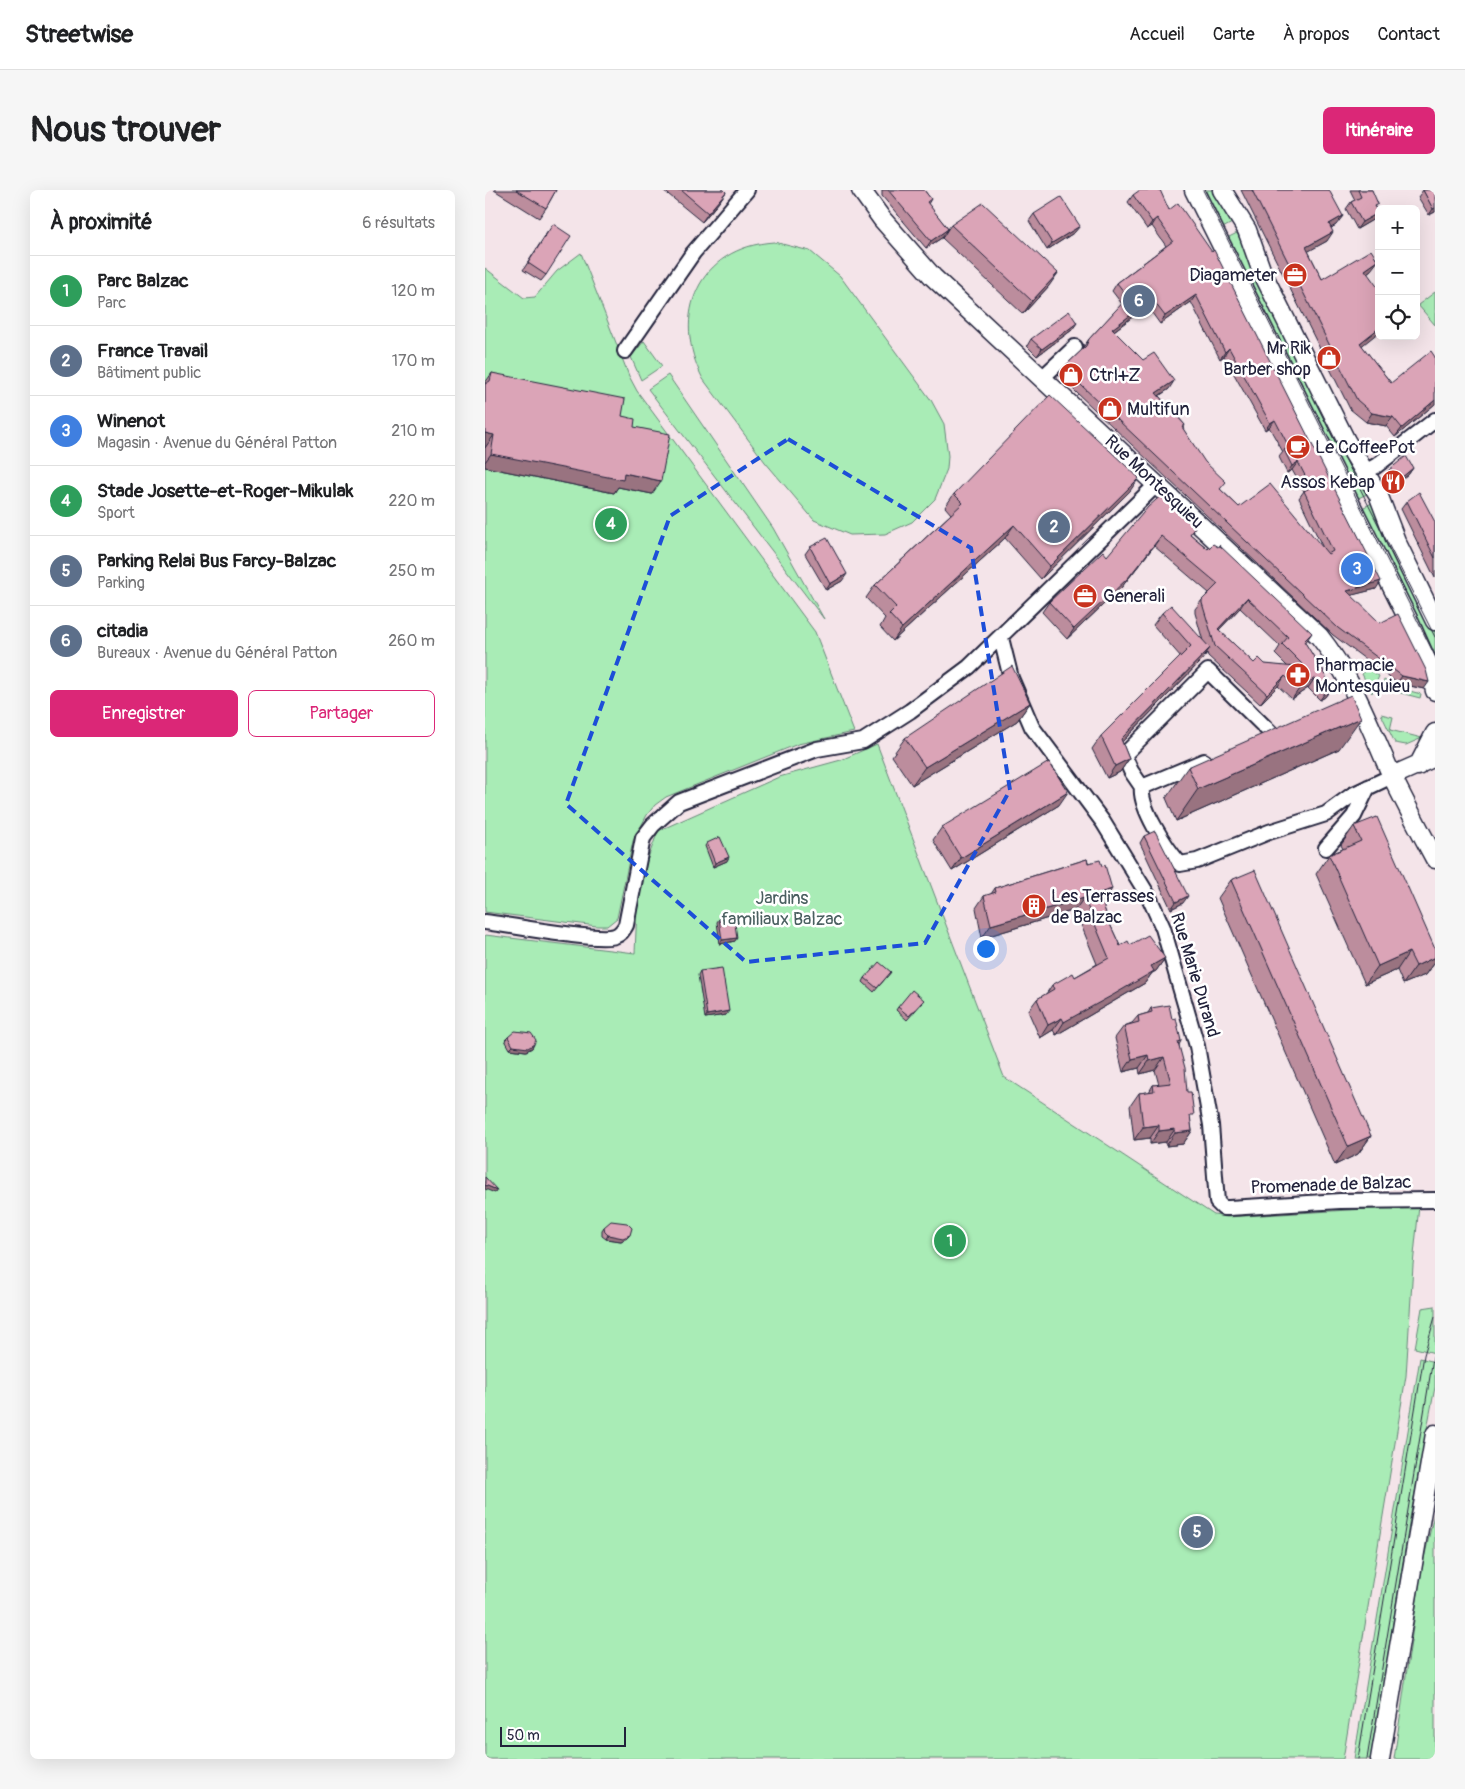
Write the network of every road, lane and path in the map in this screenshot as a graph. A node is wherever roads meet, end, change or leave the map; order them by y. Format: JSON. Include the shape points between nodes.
{"nodes":[{"id":1,"x":747,"y":190,"type":"edge"},
{"id":2,"x":861,"y":190,"type":"edge"},
{"id":3,"x":1194,"y":190,"type":"edge"},
{"id":4,"x":1222,"y":190,"type":"edge"},
{"id":5,"x":1075,"y":346,"type":"dead end"},
{"id":6,"x":625,"y":351,"type":"dead end"},
{"id":7,"x":1042,"y":378,"type":"junction"},
{"id":8,"x":1435,"y":420,"type":"edge"},
{"id":9,"x":1365,"y":472,"type":"junction"},
{"id":10,"x":1157,"y":484,"type":"junction"},
{"id":11,"x":1435,"y":621,"type":"edge"},
{"id":12,"x":1001,"y":638,"type":"junction"},
{"id":13,"x":1435,"y":692,"type":"edge"},
{"id":14,"x":1435,"y":734,"type":"edge"},
{"id":15,"x":1253,"y":740,"type":"edge"},
{"id":16,"x":1216,"y":756,"type":"edge"},
{"id":17,"x":1435,"y":757,"type":"edge"},
{"id":18,"x":1418,"y":766,"type":"junction"},
{"id":19,"x":1392,"y":776,"type":"junction"},
{"id":20,"x":1142,"y":787,"type":"junction"},
{"id":21,"x":1367,"y":787,"type":"junction"},
{"id":22,"x":1326,"y":848,"type":"dead end"},
{"id":23,"x":1435,"y":859,"type":"edge"},
{"id":24,"x":485,"y":922,"type":"edge"},
{"id":25,"x":1435,"y":1200,"type":"edge"},
{"id":26,"x":1229,"y":1208,"type":"joint"},
{"id":27,"x":1435,"y":1434,"type":"edge"},
{"id":28,"x":1380,"y":1759,"type":"edge"}],
"edges":[{"from":1,"to":6,"type":"street","via":[[693,253]]},
{"from":2,"to":7,"type":"street","name":"Rue Montesquieu","via":[[933,277]]},
{"from":3,"to":13,"type":"street","via":[[1408,619],[1430,668]]},
{"from":4,"to":9,"type":"street","via":[[1247,230],[1266,281],[1346,441]]},
{"from":5,"to":7,"type":"street"},
{"from":7,"to":10,"type":"street","name":"Rue Montesquieu"},
{"from":8,"to":9,"type":"street"},
{"from":9,"to":11,"type":"street"},
{"from":10,"to":12,"type":"street"},
{"from":10,"to":19,"type":"street","name":"Rue Montesquieu","via":[[1319,636],[1337,659],[1349,697]]},
{"from":12,"to":24,"type":"street","via":[[940,690],[863,741],[817,749],[679,802],[653,824],[643,838],[626,926],[615,936],[596,937]]},
{"from":12,"to":26,"type":"street","name":"Rue Marie Durand","via":[[1011,678],[1032,726],[1113,838],[1149,897],[1163,928],[1199,1055],[1211,1125],[1217,1202],[1223,1208]]},
{"from":14,"to":18,"type":"street"},
{"from":15,"to":20,"type":"street","via":[[1275,731],[1208,671],[1124,755]]},
{"from":16,"to":20,"type":"street"},
{"from":17,"to":18,"type":"street"},
{"from":18,"to":19,"type":"street"},
{"from":19,"to":21,"type":"street"},
{"from":19,"to":23,"type":"street","name":"Rue Montesquieu"},
{"from":20,"to":21,"type":"street","via":[[1141,797],[1146,808],[1180,864],[1197,861],[1269,832],[1326,814]]},
{"from":21,"to":22,"type":"street","via":[[1355,816]]},
{"from":25,"to":26,"type":"street","name":"Promenade de Balzac"},
{"from":27,"to":28,"type":"street"}]}
